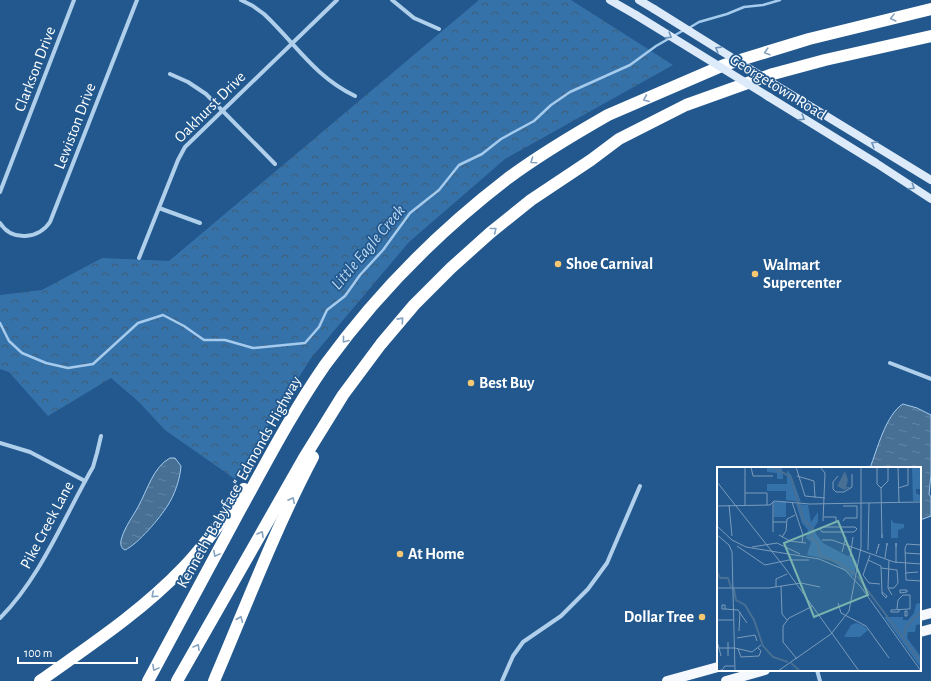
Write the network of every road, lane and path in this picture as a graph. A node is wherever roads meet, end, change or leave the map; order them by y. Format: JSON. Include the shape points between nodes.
{"nodes":[{"id":1,"x":74,"y":0,"type":"edge"},
{"id":2,"x":137,"y":0,"type":"edge"},
{"id":3,"x":241,"y":0,"type":"edge"},
{"id":4,"x":337,"y":0,"type":"edge"},
{"id":5,"x":392,"y":0,"type":"edge"},
{"id":6,"x":610,"y":0,"type":"edge"},
{"id":7,"x":639,"y":0,"type":"edge"},
{"id":8,"x":931,"y":9,"type":"edge"},
{"id":9,"x":439,"y":29,"type":"dead end"},
{"id":10,"x":931,"y":36,"type":"edge"},
{"id":11,"x":291,"y":44,"type":"junction"},
{"id":12,"x":170,"y":74,"type":"dead end"},
{"id":13,"x":355,"y":96,"type":"dead end"},
{"id":14,"x":222,"y":110,"type":"junction"},
{"id":15,"x":275,"y":164,"type":"dead end"},
{"id":16,"x":931,"y":180,"type":"edge"},
{"id":17,"x":0,"y":192,"type":"edge"},
{"id":18,"x":931,"y":199,"type":"edge"},
{"id":19,"x":159,"y":208,"type":"junction"},
{"id":20,"x":200,"y":223,"type":"dead end"},
{"id":21,"x":0,"y":224,"type":"edge"},
{"id":22,"x":139,"y":258,"type":"dead end"},
{"id":23,"x":387,"y":337,"type":"junction"},
{"id":24,"x":890,"y":363,"type":"dead end"},
{"id":25,"x":931,"y":379,"type":"edge"},
{"id":26,"x":289,"y":421,"type":"junction"},
{"id":27,"x":101,"y":436,"type":"dead end"},
{"id":28,"x":0,"y":443,"type":"edge"},
{"id":29,"x":85,"y":481,"type":"junction"},
{"id":30,"x":640,"y":486,"type":"dead end"},
{"id":31,"x":931,"y":613,"type":"edge"},
{"id":32,"x":921,"y":616,"type":"edge"},
{"id":33,"x":0,"y":618,"type":"edge"},
{"id":34,"x":931,"y":629,"type":"edge"},
{"id":35,"x":921,"y":632,"type":"edge"},
{"id":36,"x":717,"y":667,"type":"edge"},
{"id":37,"x":761,"y":671,"type":"edge"},
{"id":38,"x":817,"y":671,"type":"edge"},
{"id":39,"x":40,"y":681,"type":"edge"},
{"id":40,"x":148,"y":681,"type":"edge"},
{"id":41,"x":178,"y":681,"type":"edge"},
{"id":42,"x":214,"y":681,"type":"edge"},
{"id":43,"x":502,"y":681,"type":"edge"},
{"id":44,"x":667,"y":681,"type":"edge"},
{"id":45,"x":726,"y":681,"type":"edge"},
{"id":46,"x":820,"y":681,"type":"edge"}],
"edges":[{"from":1,"to":17,"type":"street","name":"Clarkson Drive"},
{"from":2,"to":21,"type":"street","name":"Lewiston Drive","via":[[50,222],[35,235],[23,236],[5,230]]},
{"from":3,"to":11,"type":"street","via":[[264,14]]},
{"from":4,"to":11,"type":"street","name":"Oakhurst Drive"},
{"from":5,"to":9,"type":"street","via":[[414,18]]},
{"from":6,"to":18,"type":"main road","name":"Georgetown Road","one_way":true,"bridge":true},
{"from":16,"to":7,"type":"main road","name":"Georgetown Road","one_way":true,"bridge":true},
{"from":8,"to":26,"type":"highway","name":"Kenneth \"Babyface\" Edmonds Highway","one_way":true,"via":[[809,39],[724,65],[608,115],[566,140],[475,205],[402,273],[337,349]]},
{"from":23,"to":10,"type":"highway","one_way":true,"via":[[466,253],[531,200],[619,140],[686,105],[773,74]]},
{"from":11,"to":13,"type":"street","via":[[327,79]]},
{"from":11,"to":14,"type":"street","name":"Oakhurst Drive"},
{"from":12,"to":14,"type":"street","via":[[199,88]]},
{"from":14,"to":15,"type":"street"},
{"from":14,"to":19,"type":"street","name":"Oakhurst Drive","via":[[180,154]]},
{"from":19,"to":20,"type":"street"},
{"from":19,"to":22,"type":"street","name":"Oakhurst Drive"},
{"from":41,"to":23,"type":"highway","one_way":true,"via":[[321,428],[355,377]]},
{"from":42,"to":23,"type":"highway","one_way":true,"via":[[276,535],[311,462],[348,396]]},
{"from":24,"to":25,"type":"street"},
{"from":26,"to":39,"type":"highway","one_way":true,"via":[[229,511],[183,567],[132,614]]},
{"from":26,"to":40,"type":"highway","name":"Kenneth \"Babyface\" Edmonds Highway","one_way":true},
{"from":27,"to":29,"type":"street","name":"Pike Creek Lane","via":[[95,461]]},
{"from":28,"to":29,"type":"street","via":[[30,452]]},
{"from":29,"to":33,"type":"street","name":"Pike Creek Lane","via":[[30,581]]},
{"from":30,"to":43,"type":"street","via":[[607,563],[588,590],[561,616],[523,642],[513,656]]},
{"from":31,"to":32,"type":"main road"},
{"from":34,"to":35,"type":"main road"},
{"from":36,"to":44,"type":"main road"},
{"from":37,"to":45,"type":"main road"},
{"from":38,"to":46,"type":"street"}]}
